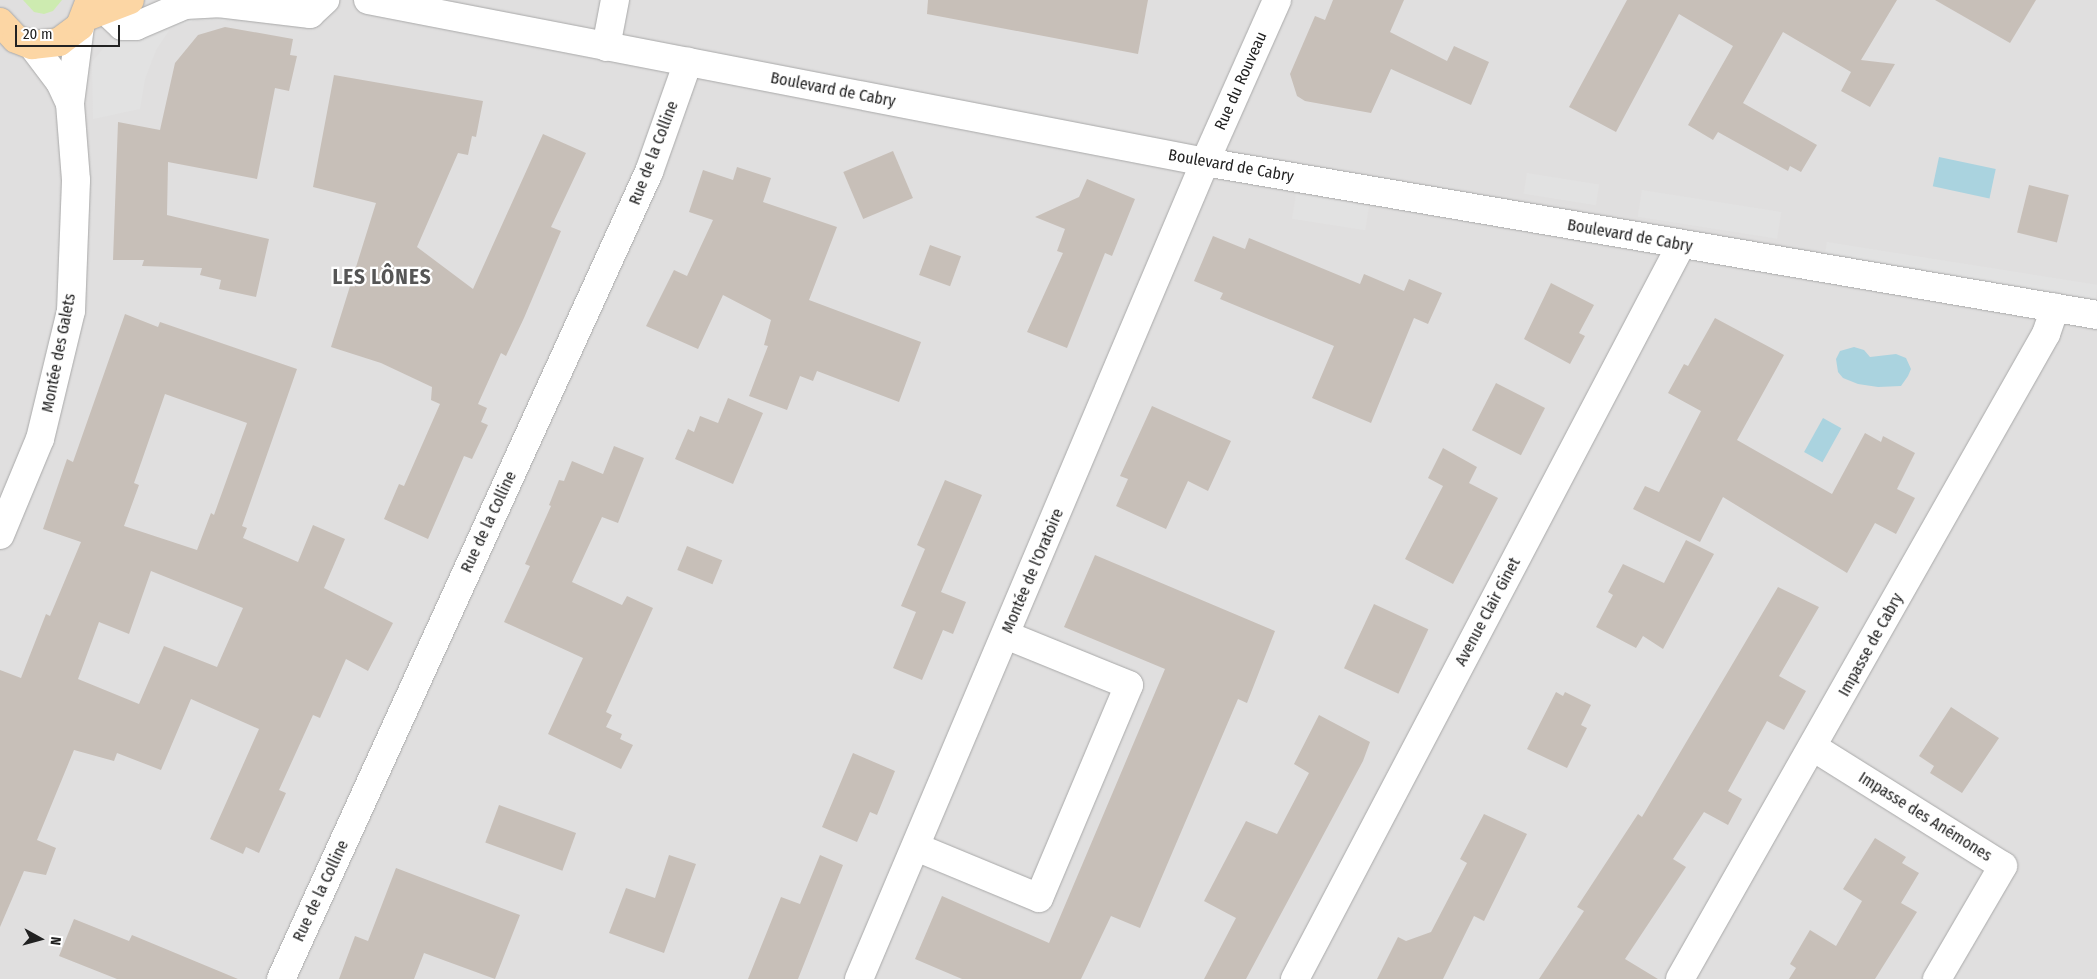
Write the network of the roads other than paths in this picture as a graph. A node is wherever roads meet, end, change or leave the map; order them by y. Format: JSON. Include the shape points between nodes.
{"nodes":[{"id":1,"x":130,"y":0,"type":"edge"},
{"id":2,"x":325,"y":0,"type":"edge"},
{"id":3,"x":368,"y":0,"type":"edge"},
{"id":4,"x":615,"y":0,"type":"edge"},
{"id":5,"x":1277,"y":0,"type":"edge"},
{"id":6,"x":90,"y":13,"type":"edge"},
{"id":7,"x":1,"y":28,"type":"edge"},
{"id":8,"x":32,"y":45,"type":"junction"},
{"id":9,"x":606,"y":46,"type":"junction"},
{"id":10,"x":688,"y":62,"type":"junction"},
{"id":11,"x":70,"y":103,"type":"junction"},
{"id":12,"x":1205,"y":162,"type":"junction"},
{"id":13,"x":1681,"y":245,"type":"junction"},
{"id":14,"x":2055,"y":308,"type":"junction"},
{"id":15,"x":2097,"y":315,"type":"edge"},
{"id":16,"x":0,"y":535,"type":"edge"},
{"id":17,"x":1006,"y":635,"type":"junction"},
{"id":18,"x":1813,"y":747,"type":"junction"},
{"id":19,"x":916,"y":847,"type":"junction"},
{"id":20,"x":865,"y":977,"type":"edge"},
{"id":21,"x":280,"y":979,"type":"edge"},
{"id":22,"x":1295,"y":979,"type":"edge"},
{"id":23,"x":1680,"y":979,"type":"edge"},
{"id":24,"x":1936,"y":979,"type":"edge"}],
"edges":[{"from":1,"to":6,"type":"main road"},
{"from":2,"to":6,"type":"street","via":[[310,14],[218,3],[185,5],[136,26],[122,26]]},
{"from":3,"to":9,"type":"street","name":"Boulevard de Cabry"},
{"from":4,"to":9,"type":"street"},
{"from":5,"to":12,"type":"street","name":"Rue du Rouveau"},
{"from":6,"to":8,"type":"main road","via":[[59,42]]},
{"from":6,"to":11,"type":"street","name":"Montée des Galets"},
{"from":7,"to":8,"type":"main road"},
{"from":8,"to":11,"type":"street","name":"Montée des Galets","via":[[60,82]]},
{"from":9,"to":10,"type":"street","name":"Boulevard de Cabry"},
{"from":10,"to":12,"type":"street","name":"Boulevard de Cabry"},
{"from":10,"to":21,"type":"street","name":"Rue de la Colline","via":[[649,172]]},
{"from":11,"to":16,"type":"street","name":"Montée des Galets","via":[[76,180],[71,311],[40,439]]},
{"from":12,"to":13,"type":"street","name":"Boulevard de Cabry"},
{"from":12,"to":17,"type":"street","name":"Montée de l'Oratoire"},
{"from":13,"to":14,"type":"street","name":"Boulevard de Cabry"},
{"from":13,"to":22,"type":"street","name":"Avenue Clair Ginet"},
{"from":14,"to":15,"type":"street","name":"Boulevard de Cabry"},
{"from":14,"to":18,"type":"street","name":"Impasse de Cabry","via":[[2046,334]]},
{"from":17,"to":19,"type":"street","name":"Montée de l'Oratoire"},
{"from":17,"to":19,"type":"street","via":[[1129,685],[1039,898]]},
{"from":18,"to":23,"type":"street","name":"Impasse de Cabry"},
{"from":18,"to":24,"type":"street","name":"Impasse des Anémones","via":[[2003,866]]},
{"from":19,"to":20,"type":"street","name":"Montée de l'Oratoire"}]}
